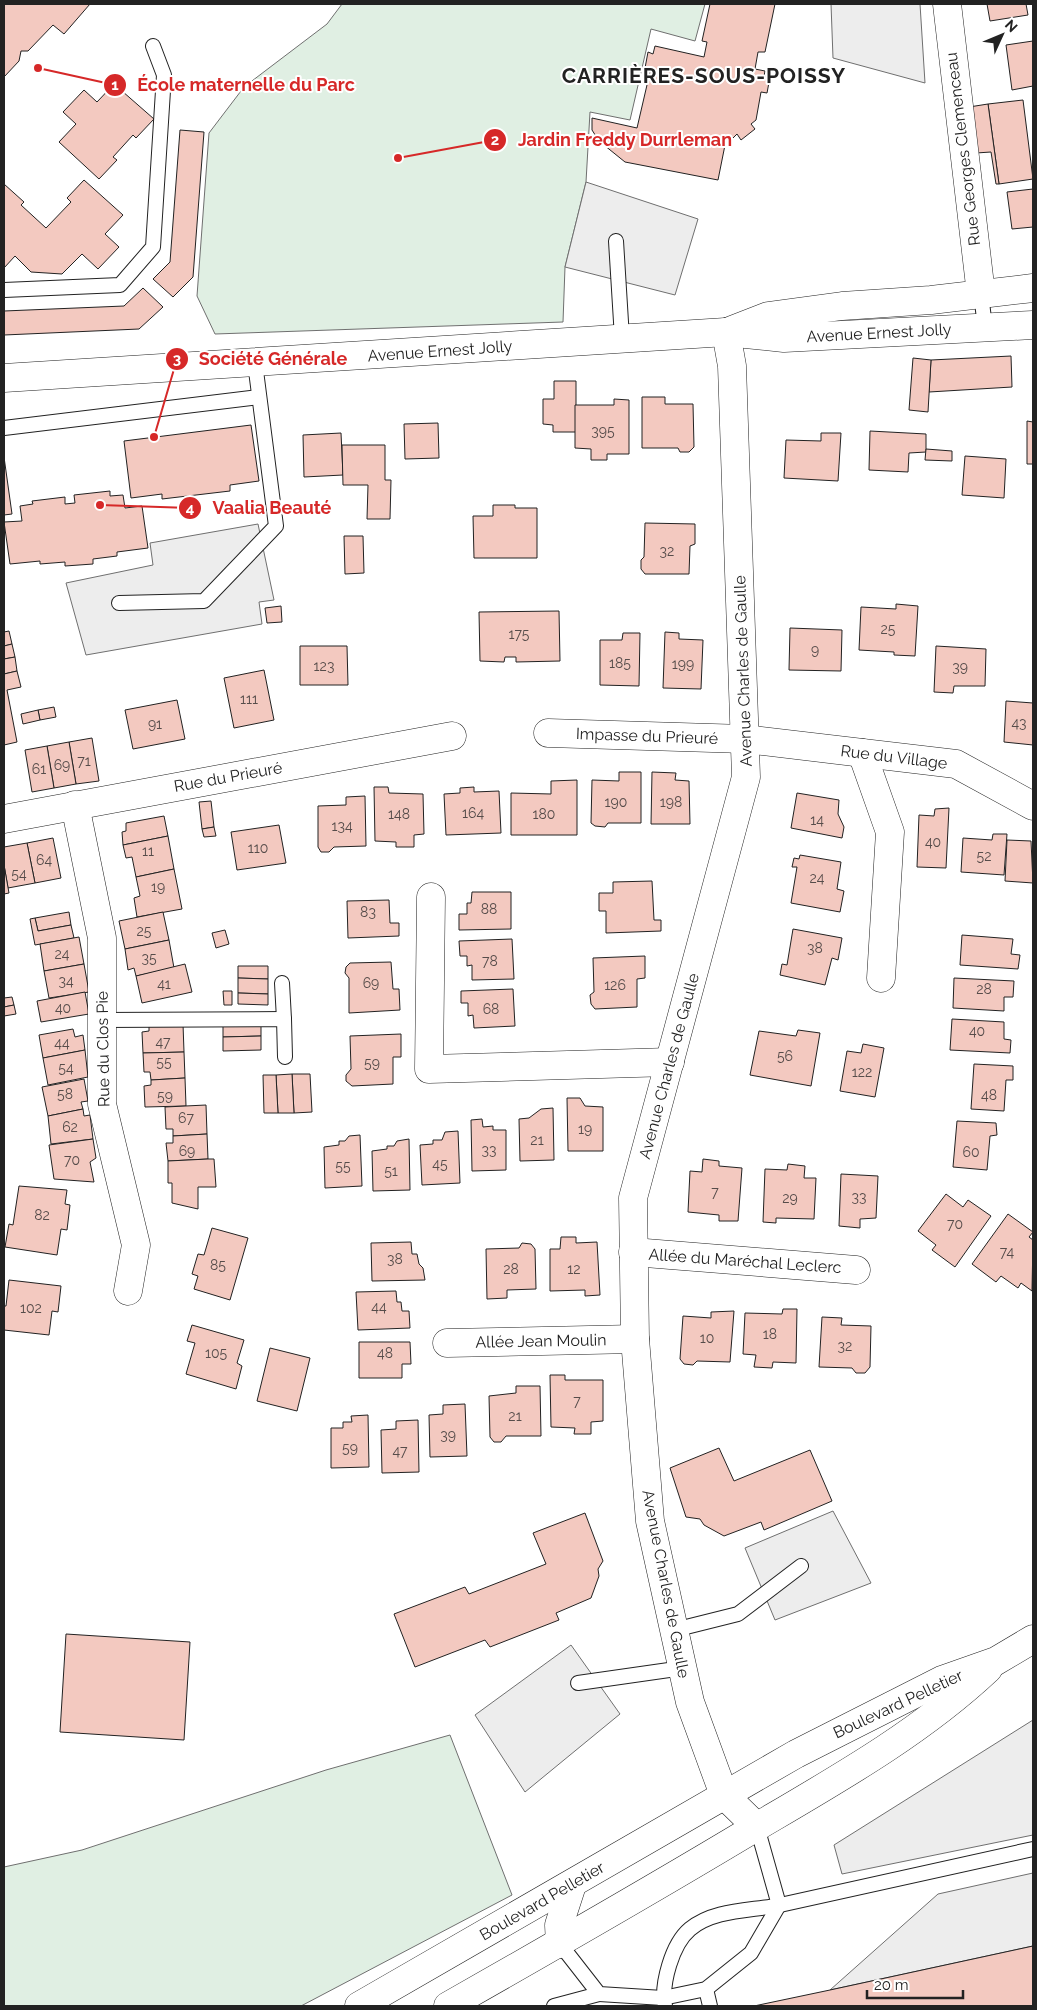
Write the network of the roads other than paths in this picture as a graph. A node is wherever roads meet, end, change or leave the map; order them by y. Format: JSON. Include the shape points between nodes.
{"nodes":[{"id":1,"x":946,"y":4,"type":"edge"},
{"id":2,"x":153,"y":46,"type":"dead end"},
{"id":3,"x":616,"y":241,"type":"dead end"},
{"id":4,"x":1033,"y":288,"type":"edge"},
{"id":5,"x":4,"y":290,"type":"edge"},
{"id":6,"x":981,"y":294,"type":"junction"},
{"id":7,"x":1033,"y":325,"type":"edge"},
{"id":8,"x":985,"y":327,"type":"junction"},
{"id":9,"x":726,"y":332,"type":"junction"},
{"id":10,"x":622,"y":338,"type":"junction"},
{"id":11,"x":254,"y":363,"type":"junction"},
{"id":12,"x":4,"y":378,"type":"edge"},
{"id":13,"x":259,"y":397,"type":"junction"},
{"id":14,"x":4,"y":428,"type":"edge"},
{"id":15,"x":119,"y":603,"type":"dead end"},
{"id":16,"x":548,"y":733,"type":"dead end"},
{"id":17,"x":452,"y":736,"type":"dead end"},
{"id":18,"x":746,"y":739,"type":"junction"},
{"id":19,"x":862,"y":754,"type":"junction"},
{"id":20,"x":75,"y":805,"type":"junction"},
{"id":21,"x":1033,"y":806,"type":"edge"},
{"id":22,"x":4,"y":819,"type":"edge"},
{"id":23,"x":432,"y":897,"type":"dead end"},
{"id":24,"x":881,"y":978,"type":"dead end"},
{"id":25,"x":282,"y":983,"type":"dead end"},
{"id":26,"x":284,"y":1019,"type":"junction"},
{"id":27,"x":102,"y":1020,"type":"junction"},
{"id":28,"x":285,"y":1057,"type":"dead end"},
{"id":29,"x":670,"y":1062,"type":"junction"},
{"id":30,"x":633,"y":1252,"type":"junction"},
{"id":31,"x":856,"y":1270,"type":"dead end"},
{"id":32,"x":128,"y":1291,"type":"dead end"},
{"id":33,"x":635,"y":1339,"type":"junction"},
{"id":34,"x":447,"y":1343,"type":"dead end"},
{"id":35,"x":801,"y":1566,"type":"dead end"},
{"id":36,"x":674,"y":1630,"type":"junction"},
{"id":37,"x":1033,"y":1640,"type":"edge"},
{"id":38,"x":996,"y":1661,"type":"junction"},
{"id":39,"x":682,"y":1668,"type":"junction"},
{"id":40,"x":578,"y":1683,"type":"dead end"},
{"id":41,"x":724,"y":1795,"type":"junction"},
{"id":42,"x":757,"y":1827,"type":"junction"},
{"id":43,"x":1033,"y":1849,"type":"edge"},
{"id":44,"x":572,"y":1885,"type":"junction"},
{"id":45,"x":779,"y":1906,"type":"junction"},
{"id":46,"x":560,"y":1944,"type":"junction"},
{"id":47,"x":706,"y":1989,"type":"junction"},
{"id":48,"x":599,"y":1994,"type":"junction"},
{"id":49,"x":664,"y":2002,"type":"edge"},
{"id":50,"x":359,"y":2006,"type":"edge"},
{"id":51,"x":448,"y":2006,"type":"edge"},
{"id":52,"x":554,"y":2006,"type":"edge"},
{"id":53,"x":710,"y":2006,"type":"edge"}],
"edges":[{"from":1,"to":6,"type":"street","name":"Rue Georges Clemenceau"},
{"from":2,"to":5,"type":"lane","via":[[164,75],[153,247],[120,285]]},
{"from":3,"to":10,"type":"lane"},
{"from":4,"to":6,"type":"street","name":"Avenue Ernest Jolly"},
{"from":6,"to":8,"type":"lane"},
{"from":6,"to":9,"type":"street","name":"Avenue Ernest Jolly","via":[[768,316]]},
{"from":7,"to":8,"type":"street","name":"Avenue Ernest Jolly"},
{"from":8,"to":9,"type":"street","name":"Avenue Ernest Jolly","via":[[784,338]]},
{"from":9,"to":10,"type":"street","name":"Avenue Ernest Jolly"},
{"from":9,"to":18,"type":"street","name":"Avenue Charles de Gaulle","via":[[732,366]]},
{"from":10,"to":11,"type":"street","name":"Avenue Ernest Jolly"},
{"from":11,"to":12,"type":"street","name":"Avenue Ernest Jolly"},
{"from":11,"to":13,"type":"lane"},
{"from":13,"to":14,"type":"lane"},
{"from":13,"to":15,"type":"lane","via":[[276,526],[204,601]]},
{"from":16,"to":18,"type":"street","name":"Impasse du Prieuré"},
{"from":17,"to":20,"type":"street","name":"Rue du Prieuré"},
{"from":18,"to":19,"type":"street","name":"Rue du Village"},
{"from":18,"to":29,"type":"street","name":"Avenue Charles de Gaulle","via":[[746,777]]},
{"from":19,"to":21,"type":"street","name":"Rue du Village","via":[[956,764]]},
{"from":19,"to":24,"type":"street","via":[[890,832]]},
{"from":20,"to":22,"type":"street","name":"Rue du Prieuré"},
{"from":20,"to":27,"type":"street","name":"Rue du Clos Pie","via":[[102,938]]},
{"from":23,"to":29,"type":"street","via":[[429,1069]]},
{"from":25,"to":26,"type":"lane"},
{"from":26,"to":27,"type":"lane"},
{"from":26,"to":28,"type":"lane"},
{"from":27,"to":32,"type":"street","name":"Rue du Clos Pie","via":[[102,1104],[136,1245]]},
{"from":29,"to":30,"type":"street","name":"Avenue Charles de Gaulle","via":[[633,1198]]},
{"from":30,"to":31,"type":"street","name":"Allée du Maréchal Leclerc"},
{"from":30,"to":33,"type":"street","name":"Avenue Charles de Gaulle"},
{"from":33,"to":34,"type":"street","name":"Allée Jean Moulin"},
{"from":33,"to":36,"type":"street","name":"Avenue Charles de Gaulle","via":[[650,1520]]},
{"from":35,"to":36,"type":"lane","via":[[738,1614]]},
{"from":36,"to":39,"type":"street","name":"Avenue Charles de Gaulle"},
{"from":37,"to":38,"type":"street","name":"Boulevard Pelletier"},
{"from":38,"to":41,"type":"street","name":"Boulevard Pelletier","via":[[942,1680],[857,1722]]},
{"from":38,"to":42,"type":"street","name":"Boulevard Pelletier","via":[[959,1696],[897,1740]]},
{"from":39,"to":40,"type":"lane"},
{"from":39,"to":41,"type":"street","name":"Avenue Charles de Gaulle","via":[[690,1702]]},
{"from":41,"to":42,"type":"street"},
{"from":41,"to":44,"type":"street","name":"Boulevard Pelletier"},
{"from":42,"to":45,"type":"lane"},
{"from":42,"to":46,"type":"street","name":"Boulevard Pelletier"},
{"from":43,"to":45,"type":"lane"},
{"from":44,"to":46,"type":"street","via":[[559,1925]]},
{"from":44,"to":50,"type":"street","name":"Boulevard Pelletier"},
{"from":45,"to":47,"type":"lane","via":[[751,1953]]},
{"from":45,"to":49,"type":"lane","via":[[710,1917],[690,1929],[679,1941],[671,1960]]},
{"from":46,"to":48,"type":"lane"},
{"from":46,"to":51,"type":"street","name":"Boulevard Pelletier"},
{"from":47,"to":49,"type":"lane"},
{"from":47,"to":53,"type":"lane"},
{"from":48,"to":49,"type":"lane"},
{"from":48,"to":52,"type":"lane"}]}
